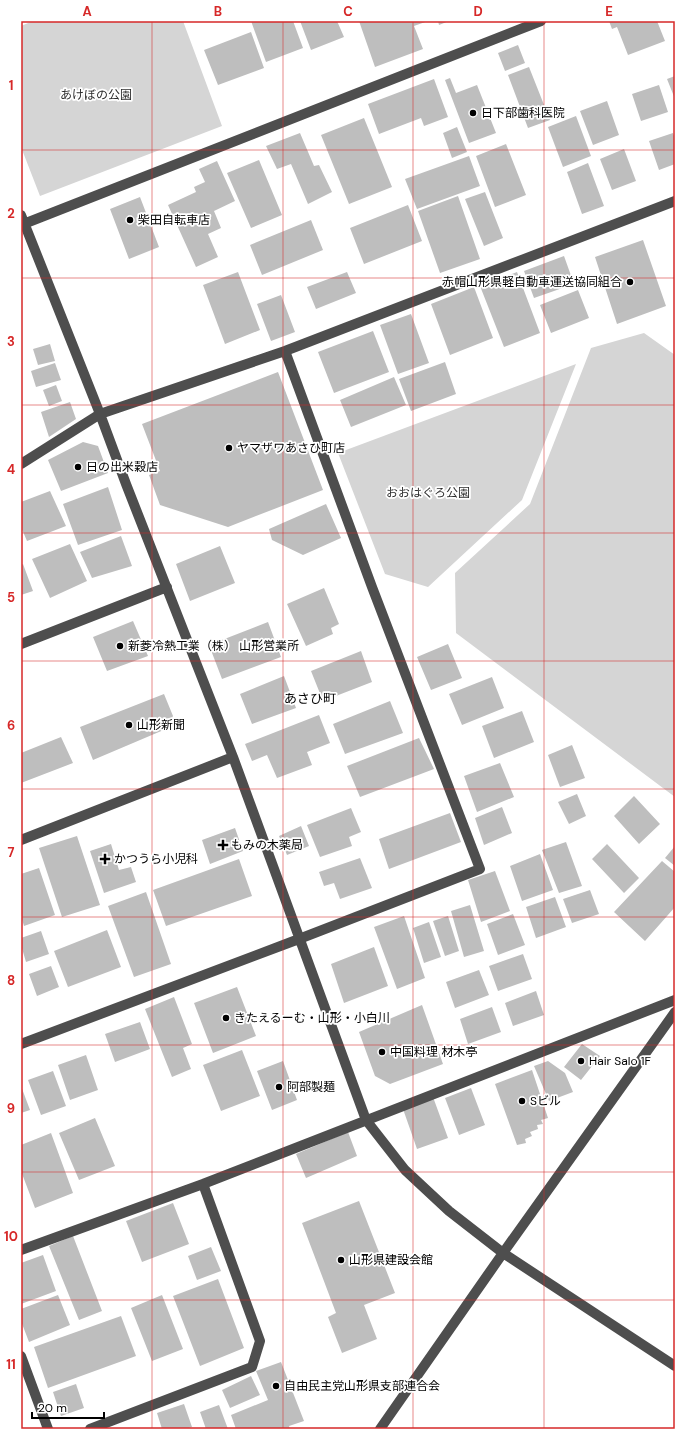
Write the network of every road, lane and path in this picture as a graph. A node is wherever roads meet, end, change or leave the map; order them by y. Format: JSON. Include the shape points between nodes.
{"nodes":[{"id":1,"x":541,"y":21,"type":"edge"},
{"id":2,"x":527,"y":23,"type":"edge"},
{"id":3,"x":675,"y":201,"type":"edge"},
{"id":4,"x":22,"y":221,"type":"edge"},
{"id":5,"x":285,"y":350,"type":"junction"},
{"id":6,"x":100,"y":414,"type":"junction"},
{"id":7,"x":21,"y":464,"type":"edge"},
{"id":8,"x":167,"y":587,"type":"junction"},
{"id":9,"x":21,"y":644,"type":"edge"},
{"id":10,"x":233,"y":757,"type":"junction"},
{"id":11,"x":21,"y":840,"type":"edge"},
{"id":12,"x":299,"y":939,"type":"junction"},
{"id":13,"x":675,"y":1000,"type":"edge"},
{"id":14,"x":675,"y":1012,"type":"edge"},
{"id":15,"x":21,"y":1044,"type":"edge"},
{"id":16,"x":366,"y":1120,"type":"junction"},
{"id":17,"x":203,"y":1184,"type":"junction"},
{"id":18,"x":21,"y":1250,"type":"edge"},
{"id":19,"x":503,"y":1253,"type":"junction"},
{"id":20,"x":21,"y":1356,"type":"edge"},
{"id":21,"x":675,"y":1366,"type":"edge"},
{"id":22,"x":48,"y":1429,"type":"edge"},
{"id":23,"x":90,"y":1429,"type":"edge"},
{"id":24,"x":380,"y":1429,"type":"edge"}],
"edges":[{"from":1,"to":2,"type":"street"},
{"from":2,"to":4,"type":"street"},
{"from":3,"to":5,"type":"street"},
{"from":4,"to":6,"type":"street"},
{"from":5,"to":6,"type":"street"},
{"from":5,"to":12,"type":"street","via":[[480,869]]},
{"from":6,"to":7,"type":"street"},
{"from":6,"to":8,"type":"street"},
{"from":8,"to":9,"type":"street"},
{"from":8,"to":10,"type":"street"},
{"from":10,"to":11,"type":"street"},
{"from":10,"to":12,"type":"street"},
{"from":12,"to":15,"type":"street"},
{"from":12,"to":16,"type":"street"},
{"from":13,"to":16,"type":"street"},
{"from":14,"to":19,"type":"street"},
{"from":16,"to":17,"type":"street"},
{"from":16,"to":19,"type":"street","via":[[405,1170],[449,1211]]},
{"from":17,"to":18,"type":"street"},
{"from":17,"to":23,"type":"street","via":[[260,1341],[252,1367]]},
{"from":19,"to":21,"type":"street"},
{"from":19,"to":24,"type":"street"},
{"from":20,"to":22,"type":"street"}]}
